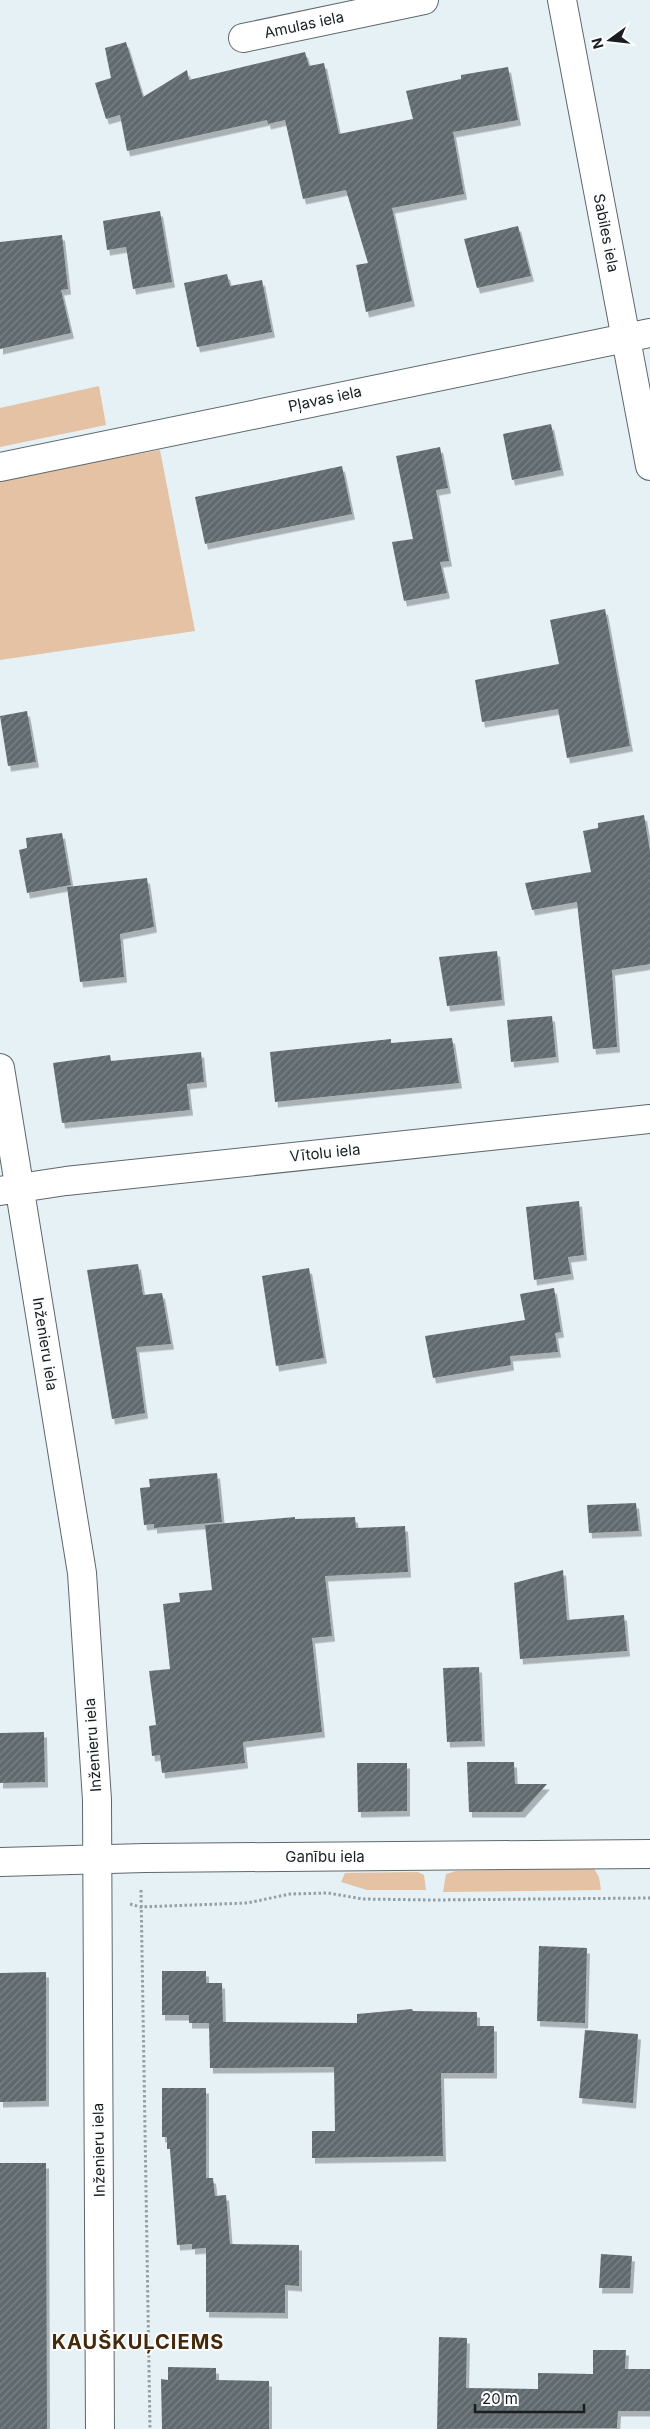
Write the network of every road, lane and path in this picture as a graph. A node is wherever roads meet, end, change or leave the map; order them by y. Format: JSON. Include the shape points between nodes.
{"nodes":[{"id":1,"x":424,"y":0,"type":"edge"},
{"id":2,"x":562,"y":0,"type":"edge"},
{"id":3,"x":244,"y":38,"type":"dead end"},
{"id":4,"x":638,"y":335,"type":"edge"},
{"id":5,"x":650,"y":466,"type":"edge"},
{"id":6,"x":0,"y":467,"type":"edge"},
{"id":7,"x":0,"y":1068,"type":"edge"},
{"id":8,"x":650,"y":1119,"type":"edge"},
{"id":9,"x":10,"y":1189,"type":"edge"},
{"id":10,"x":650,"y":1854,"type":"edge"},
{"id":11,"x":96,"y":1860,"type":"junction"},
{"id":12,"x":0,"y":1862,"type":"edge"},
{"id":13,"x":140,"y":1893,"type":"dead end"},
{"id":14,"x":650,"y":1898,"type":"edge"},
{"id":15,"x":126,"y":1902,"type":"dead end"},
{"id":16,"x":140,"y":1907,"type":"junction"},
{"id":17,"x":100,"y":2429,"type":"edge"},
{"id":18,"x":150,"y":2429,"type":"edge"}],
"edges":[{"from":1,"to":3,"type":"street","name":"Amulas iela"},
{"from":2,"to":4,"type":"street","name":"Sabiles iela"},
{"from":4,"to":5,"type":"street","name":"Sabiles iela"},
{"from":4,"to":6,"type":"street","name":"Pļavas iela"},
{"from":7,"to":9,"type":"street","name":"Inženieru iela"},
{"from":8,"to":9,"type":"street","name":"Vītolu iela"},
{"from":9,"to":11,"type":"street","name":"Inženieru iela","via":[[82,1573],[97,1800]]},
{"from":10,"to":11,"type":"street","name":"Ganību iela"},
{"from":11,"to":12,"type":"street","name":"Ganību iela"},
{"from":11,"to":17,"type":"street","name":"Inženieru iela"},
{"from":13,"to":16,"type":"path"},
{"from":14,"to":16,"type":"path","via":[[425,1900],[363,1899],[328,1893],[290,1894],[247,1903]]},
{"from":15,"to":16,"type":"path"},
{"from":16,"to":18,"type":"path"}]}
